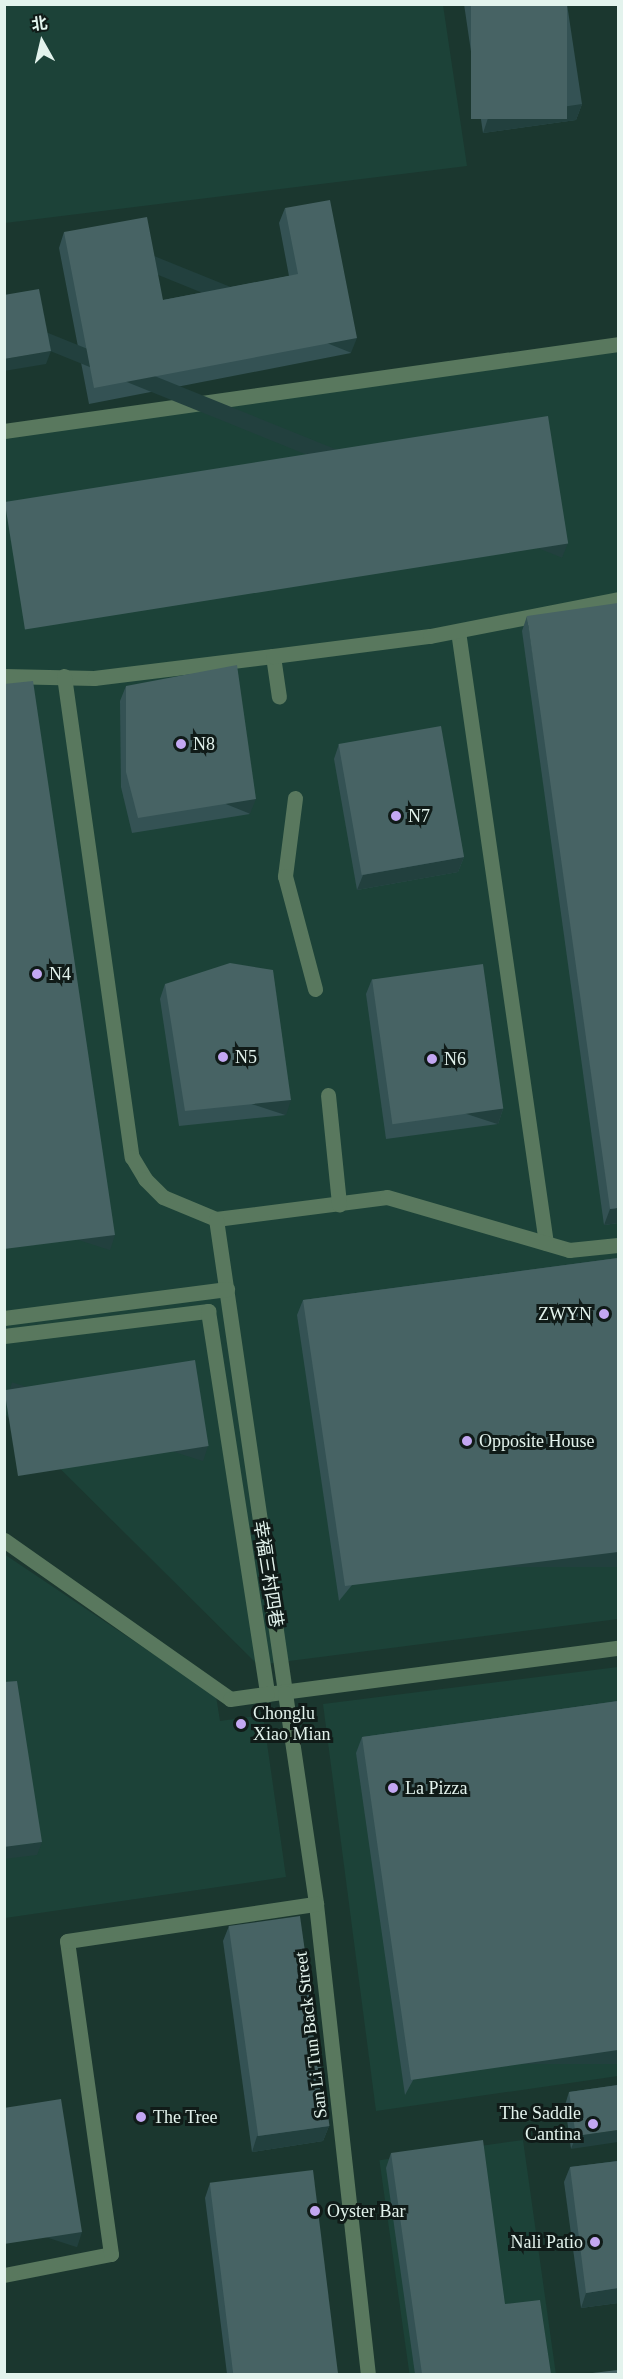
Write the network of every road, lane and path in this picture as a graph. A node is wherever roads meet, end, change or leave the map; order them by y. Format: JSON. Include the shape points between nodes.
{"nodes":[{"id":1,"x":618,"y":344,"type":"edge"},
{"id":2,"x":4,"y":431,"type":"edge"},
{"id":3,"x":618,"y":599,"type":"edge"},
{"id":4,"x":458,"y":631,"type":"junction"},
{"id":5,"x":273,"y":656,"type":"junction"},
{"id":6,"x":4,"y":676,"type":"edge"},
{"id":7,"x":64,"y":676,"type":"junction"},
{"id":8,"x":279,"y":698,"type":"dead end"},
{"id":9,"x":295,"y":798,"type":"dead end"},
{"id":10,"x":315,"y":989,"type":"dead end"},
{"id":11,"x":328,"y":1095,"type":"dead end"},
{"id":12,"x":339,"y":1204,"type":"junction"},
{"id":13,"x":216,"y":1219,"type":"junction"},
{"id":14,"x":546,"y":1243,"type":"junction"},
{"id":15,"x":618,"y":1245,"type":"edge"},
{"id":16,"x":227,"y":1289,"type":"junction"},
{"id":17,"x":4,"y":1318,"type":"edge"},
{"id":18,"x":4,"y":1336,"type":"edge"},
{"id":19,"x":4,"y":1540,"type":"edge"},
{"id":20,"x":618,"y":1648,"type":"edge"},
{"id":21,"x":285,"y":1693,"type":"junction"},
{"id":22,"x":267,"y":1694,"type":"junction"},
{"id":23,"x":316,"y":1904,"type":"junction"},
{"id":24,"x":4,"y":2275,"type":"edge"},
{"id":25,"x":368,"y":2374,"type":"edge"}],
"edges":[{"from":1,"to":2,"type":"street"},
{"from":3,"to":4,"type":"street"},
{"from":4,"to":5,"type":"street"},
{"from":4,"to":14,"type":"street"},
{"from":5,"to":7,"type":"street","via":[[94,678]]},
{"from":5,"to":8,"type":"street"},
{"from":6,"to":7,"type":"street"},
{"from":7,"to":13,"type":"street","via":[[132,1157],[163,1197]]},
{"from":9,"to":10,"type":"street","via":[[285,876]]},
{"from":11,"to":12,"type":"street"},
{"from":12,"to":13,"type":"street"},
{"from":12,"to":14,"type":"street","via":[[387,1197]]},
{"from":13,"to":16,"type":"street","name":"San Li Tun Back Street"},
{"from":14,"to":15,"type":"street","via":[[570,1250]]},
{"from":16,"to":17,"type":"street"},
{"from":16,"to":21,"type":"street","name":"San Li Tun Back Street"},
{"from":18,"to":22,"type":"street","name":"幸福三村四巷","via":[[208,1311]]},
{"from":19,"to":22,"type":"street","via":[[230,1699]]},
{"from":20,"to":21,"type":"street"},
{"from":21,"to":22,"type":"street"},
{"from":21,"to":23,"type":"street","name":"San Li Tun Back Street"},
{"from":23,"to":24,"type":"street","via":[[67,1941],[111,2254]]},
{"from":23,"to":25,"type":"street","name":"San Li Tun Back Street"}]}
